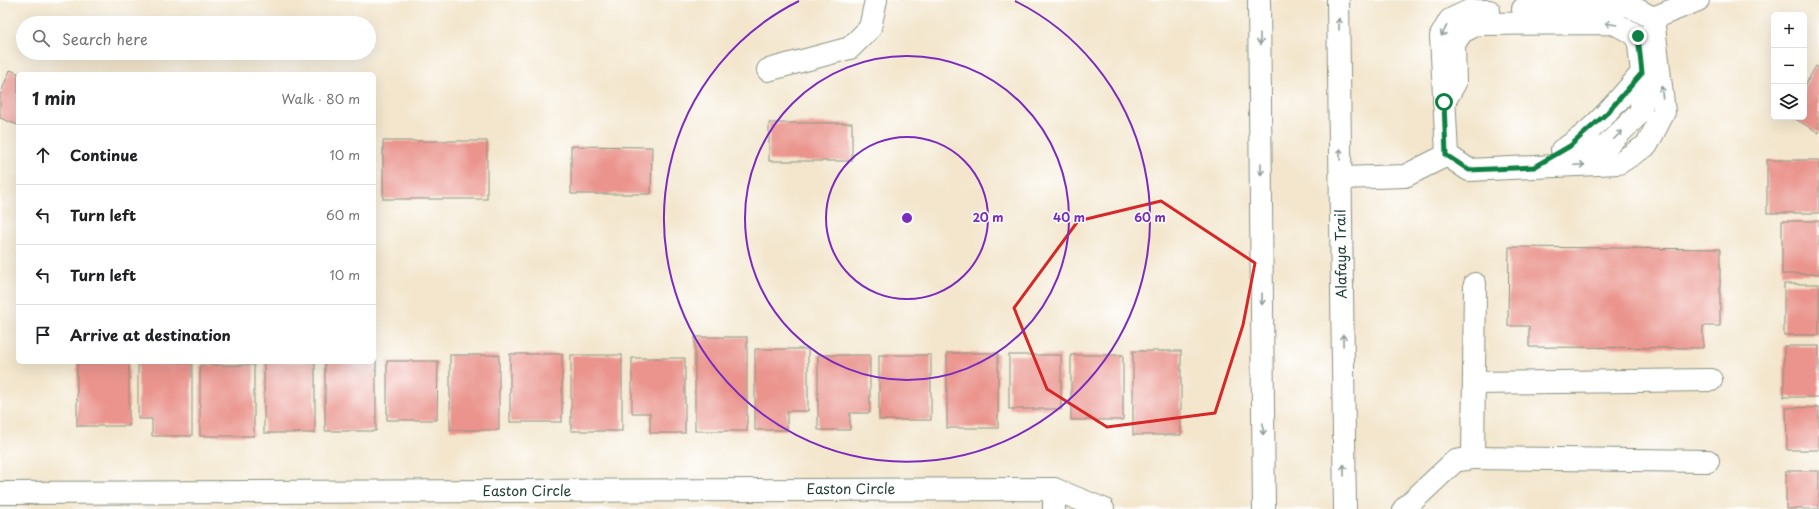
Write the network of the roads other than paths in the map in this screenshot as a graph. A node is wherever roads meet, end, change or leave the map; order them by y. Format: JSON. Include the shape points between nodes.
{"nodes":[{"id":1,"x":876,"y":0,"type":"edge"},
{"id":2,"x":1259,"y":0,"type":"edge"},
{"id":3,"x":1338,"y":0,"type":"edge"},
{"id":4,"x":1698,"y":0,"type":"edge"},
{"id":5,"x":1654,"y":18,"type":"junction"},
{"id":6,"x":768,"y":70,"type":"dead end"},
{"id":7,"x":1444,"y":102,"type":"junction"},
{"id":8,"x":1446,"y":155,"type":"junction"},
{"id":9,"x":1534,"y":167,"type":"junction"},
{"id":10,"x":1340,"y":178,"type":"junction"},
{"id":11,"x":1475,"y":284,"type":"dead end"},
{"id":12,"x":1711,"y":380,"type":"dead end"},
{"id":13,"x":1474,"y":383,"type":"junction"},
{"id":14,"x":1473,"y":458,"type":"junction"},
{"id":15,"x":1708,"y":461,"type":"dead end"},
{"id":16,"x":0,"y":493,"type":"edge"},
{"id":17,"x":1054,"y":499,"type":"edge"},
{"id":18,"x":1103,"y":509,"type":"edge"},
{"id":19,"x":1264,"y":509,"type":"edge"},
{"id":20,"x":1345,"y":509,"type":"edge"},
{"id":21,"x":1404,"y":509,"type":"edge"}],
"edges":[{"from":1,"to":6,"type":"street","via":[[870,28],[850,48]]},
{"from":2,"to":19,"type":"street","one_way":true},
{"from":10,"to":3,"type":"street","name":"Alafaya Trail","one_way":true},
{"from":4,"to":5,"type":"street"},
{"from":5,"to":7,"type":"street","one_way":true,"via":[[1628,5],[1469,11],[1450,20],[1441,36]]},
{"from":9,"to":5,"type":"street","one_way":true,"via":[[1619,163],[1647,146],[1664,112]]},
{"from":7,"to":8,"type":"street"},
{"from":9,"to":7,"type":"street","one_way":true,"via":[[1570,146],[1607,113],[1642,73],[1638,36],[1614,23],[1478,24],[1462,32],[1454,44],[1455,83]]},
{"from":8,"to":9,"type":"street","via":[[1469,170]]},
{"from":8,"to":10,"type":"street","via":[[1405,176]]},
{"from":20,"to":10,"type":"street","name":"Alafaya Trail","one_way":true},
{"from":11,"to":13,"type":"street"},
{"from":12,"to":13,"type":"street"},
{"from":13,"to":14,"type":"street"},
{"from":14,"to":15,"type":"street"},
{"from":14,"to":21,"type":"street","via":[[1455,461]]},
{"from":16,"to":17,"type":"street","name":"Easton Circle"},
{"from":17,"to":18,"type":"street","name":"Easton Circle"}]}
